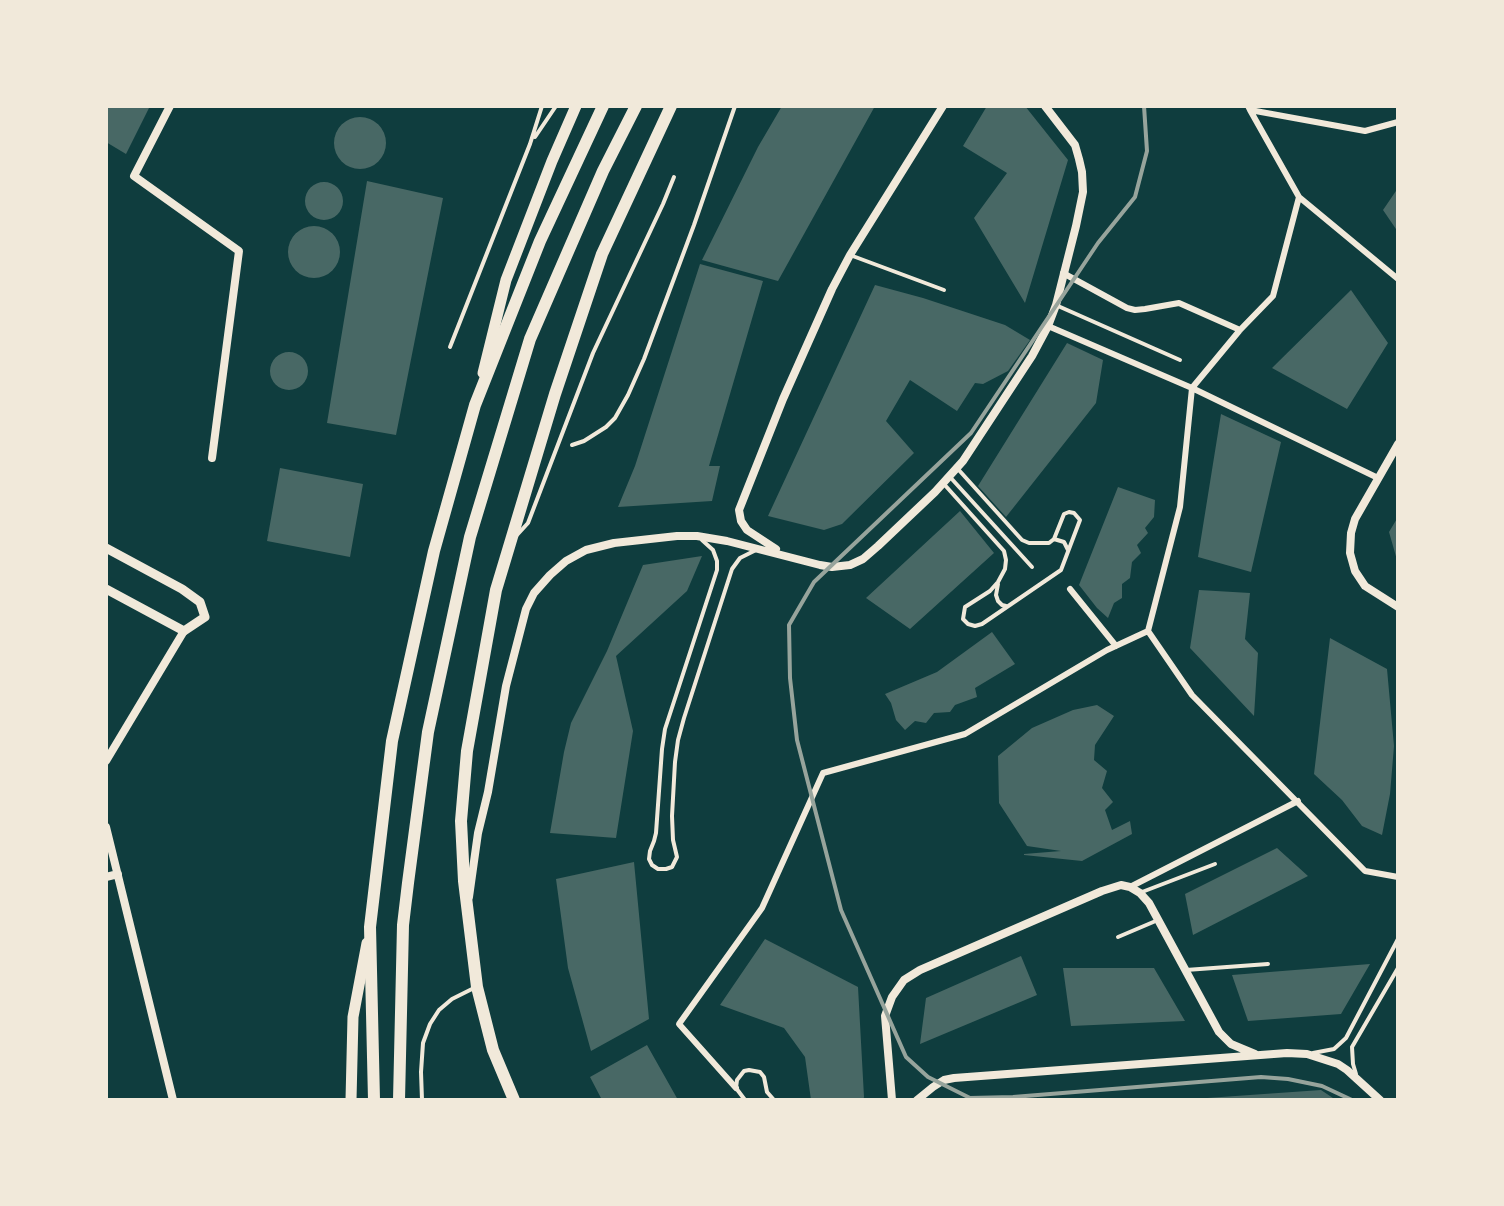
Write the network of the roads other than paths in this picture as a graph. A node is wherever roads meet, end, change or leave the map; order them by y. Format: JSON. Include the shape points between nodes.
{"nodes":[{"id":1,"x":170,"y":106,"type":"edge"},
{"id":2,"x":542,"y":106,"type":"edge"},
{"id":3,"x":556,"y":106,"type":"edge"},
{"id":4,"x":576,"y":106,"type":"edge"},
{"id":5,"x":603,"y":106,"type":"edge"},
{"id":6,"x":636,"y":106,"type":"edge"},
{"id":7,"x":671,"y":106,"type":"edge"},
{"id":8,"x":735,"y":106,"type":"edge"},
{"id":9,"x":943,"y":106,"type":"edge"},
{"id":10,"x":1045,"y":106,"type":"edge"},
{"id":11,"x":1249,"y":108,"type":"edge"},
{"id":12,"x":1398,"y":122,"type":"edge"},
{"id":13,"x":530,"y":144,"type":"junction"},
{"id":14,"x":674,"y":177,"type":"dead end"},
{"id":15,"x":1299,"y":197,"type":"junction"},
{"id":16,"x":850,"y":255,"type":"junction"},
{"id":17,"x":1063,"y":273,"type":"junction"},
{"id":18,"x":1398,"y":279,"type":"edge"},
{"id":19,"x":944,"y":290,"type":"dead end"},
{"id":20,"x":1056,"y":305,"type":"junction"},
{"id":21,"x":1048,"y":326,"type":"junction"},
{"id":22,"x":1240,"y":330,"type":"junction"},
{"id":23,"x":450,"y":347,"type":"dead end"},
{"id":24,"x":1180,"y":360,"type":"dead end"},
{"id":25,"x":1192,"y":388,"type":"junction"},
{"id":26,"x":475,"y":405,"type":"junction"},
{"id":27,"x":1398,"y":444,"type":"edge"},
{"id":28,"x":572,"y":445,"type":"dead end"},
{"id":29,"x":212,"y":458,"type":"dead end"},
{"id":30,"x":957,"y":468,"type":"junction"},
{"id":31,"x":1378,"y":478,"type":"junction"},
{"id":32,"x":946,"y":480,"type":"junction"},
{"id":33,"x":697,"y":536,"type":"junction"},
{"id":34,"x":512,"y":538,"type":"junction"},
{"id":35,"x":1054,"y":539,"type":"junction"},
{"id":36,"x":106,"y":548,"type":"edge"},
{"id":37,"x":760,"y":549,"type":"junction"},
{"id":38,"x":1068,"y":552,"type":"junction"},
{"id":39,"x":786,"y":555,"type":"junction"},
{"id":40,"x":1032,"y":567,"type":"dead end"},
{"id":41,"x":998,"y":582,"type":"junction"},
{"id":42,"x":106,"y":589,"type":"edge"},
{"id":43,"x":1070,"y":589,"type":"dead end"},
{"id":44,"x":1009,"y":606,"type":"junction"},
{"id":45,"x":1398,"y":607,"type":"edge"},
{"id":46,"x":184,"y":631,"type":"junction"},
{"id":47,"x":1148,"y":631,"type":"junction"},
{"id":48,"x":1116,"y":646,"type":"junction"},
{"id":49,"x":106,"y":761,"type":"edge"},
{"id":50,"x":1298,"y":801,"type":"junction"},
{"id":51,"x":106,"y":827,"type":"edge"},
{"id":52,"x":1215,"y":864,"type":"dead end"},
{"id":53,"x":118,"y":874,"type":"junction"},
{"id":54,"x":106,"y":877,"type":"edge"},
{"id":55,"x":1398,"y":877,"type":"edge"},
{"id":56,"x":1130,"y":887,"type":"junction"},
{"id":57,"x":1140,"y":893,"type":"junction"},
{"id":58,"x":468,"y":910,"type":"junction"},
{"id":59,"x":1158,"y":920,"type":"junction"},
{"id":60,"x":370,"y":927,"type":"junction"},
{"id":61,"x":1118,"y":937,"type":"dead end"},
{"id":62,"x":1398,"y":939,"type":"edge"},
{"id":63,"x":1268,"y":964,"type":"dead end"},
{"id":64,"x":1398,"y":968,"type":"edge"},
{"id":65,"x":1184,"y":970,"type":"junction"},
{"id":66,"x":477,"y":987,"type":"junction"},
{"id":67,"x":1255,"y":1054,"type":"junction"},
{"id":68,"x":1307,"y":1054,"type":"junction"},
{"id":69,"x":1362,"y":1083,"type":"junction"},
{"id":70,"x":736,"y":1088,"type":"junction"},
{"id":71,"x":173,"y":1100,"type":"edge"},
{"id":72,"x":351,"y":1100,"type":"edge"},
{"id":73,"x":374,"y":1100,"type":"edge"},
{"id":74,"x":399,"y":1100,"type":"edge"},
{"id":75,"x":422,"y":1100,"type":"edge"},
{"id":76,"x":514,"y":1100,"type":"edge"},
{"id":77,"x":745,"y":1100,"type":"edge"},
{"id":78,"x":774,"y":1100,"type":"edge"},
{"id":79,"x":892,"y":1100,"type":"edge"},
{"id":80,"x":917,"y":1100,"type":"edge"},
{"id":81,"x":1380,"y":1100,"type":"edge"}],
"edges":[{"from":1,"to":29,"type":"street","via":[[134,176],[239,251]]},
{"from":2,"to":13,"type":"lane"},
{"from":3,"to":13,"type":"lane"},
{"from":4,"to":26,"type":"main road","via":[[506,280]]},
{"from":5,"to":26,"type":"main road","via":[[540,241]]},
{"from":6,"to":74,"type":"main road","via":[[530,339],[470,537],[428,732],[408,883]]},
{"from":7,"to":34,"type":"main road","via":[[602,254]]},
{"from":8,"to":28,"type":"lane","via":[[628,395],[606,427]]},
{"from":9,"to":16,"type":"street"},
{"from":10,"to":17,"type":"street","via":[[1075,145],[1082,172],[1083,192]]},
{"from":11,"to":12,"type":"street","via":[[1365,131]]},
{"from":11,"to":15,"type":"street"},
{"from":13,"to":23,"type":"lane"},
{"from":14,"to":34,"type":"lane","via":[[593,353],[528,523]]},
{"from":15,"to":18,"type":"street"},
{"from":15,"to":22,"type":"street","via":[[1273,296]]},
{"from":16,"to":19,"type":"lane"},
{"from":16,"to":39,"type":"street","via":[[789,385],[739,510],[747,530]]},
{"from":17,"to":20,"type":"street"},
{"from":17,"to":22,"type":"street","via":[[1127,308],[1179,303]]},
{"from":20,"to":21,"type":"street"},
{"from":20,"to":24,"type":"lane"},
{"from":21,"to":25,"type":"street"},
{"from":21,"to":30,"type":"street"},
{"from":22,"to":25,"type":"street"},
{"from":25,"to":31,"type":"street"},
{"from":25,"to":47,"type":"street","via":[[1180,507]]},
{"from":26,"to":60,"type":"main road","via":[[434,551],[392,741]]},
{"from":27,"to":31,"type":"street"},
{"from":30,"to":32,"type":"street"},
{"from":30,"to":35,"type":"lane","via":[[1022,540]]},
{"from":31,"to":45,"type":"street","via":[[1355,519],[1352,562],[1365,586]]},
{"from":32,"to":39,"type":"street","via":[[863,559],[832,567]]},
{"from":32,"to":40,"type":"lane"},
{"from":32,"to":41,"type":"lane","via":[[1004,551],[1005,569]]},
{"from":33,"to":37,"type":"street"},
{"from":33,"to":37,"type":"lane","via":[[713,550],[717,570],[665,729],[649,859],[658,869],[672,867],[677,857],[672,816],[684,718],[732,569],[740,558]]},
{"from":33,"to":58,"type":"street","via":[[639,539],[586,550],[566,561],[534,593],[506,686]]},
{"from":34,"to":58,"type":"main road","via":[[496,590],[467,751],[461,821]]},
{"from":35,"to":38,"type":"lane","via":[[1064,542]]},
{"from":35,"to":38,"type":"lane","via":[[1064,514],[1077,515],[1080,520]]},
{"from":36,"to":46,"type":"street","via":[[200,602],[205,617]]},
{"from":37,"to":39,"type":"street"},
{"from":38,"to":44,"type":"lane","via":[[1061,570]]},
{"from":41,"to":44,"type":"lane","via":[[998,601]]},
{"from":41,"to":44,"type":"lane","via":[[965,607],[963,619],[975,626]]},
{"from":42,"to":46,"type":"street"},
{"from":43,"to":48,"type":"street"},
{"from":46,"to":49,"type":"street"},
{"from":47,"to":48,"type":"street"},
{"from":47,"to":50,"type":"street","via":[[1192,695]]},
{"from":48,"to":70,"type":"street","via":[[965,734],[823,773],[762,908],[679,1024]]},
{"from":50,"to":55,"type":"street","via":[[1365,871]]},
{"from":50,"to":56,"type":"street"},
{"from":51,"to":53,"type":"street"},
{"from":52,"to":57,"type":"lane"},
{"from":53,"to":54,"type":"street"},
{"from":53,"to":71,"type":"street"},
{"from":56,"to":57,"type":"street"},
{"from":56,"to":79,"type":"street","via":[[1102,891],[904,980],[885,1016]]},
{"from":57,"to":59,"type":"street"},
{"from":58,"to":66,"type":"main road"},
{"from":59,"to":61,"type":"lane"},
{"from":59,"to":65,"type":"street"},
{"from":60,"to":72,"type":"main road","via":[[353,1017]]},
{"from":60,"to":73,"type":"main road"},
{"from":62,"to":68,"type":"lane","via":[[1346,1038],[1334,1049]]},
{"from":63,"to":65,"type":"lane"},
{"from":64,"to":69,"type":"lane","via":[[1352,1047]]},
{"from":65,"to":67,"type":"street","via":[[1225,1038]]},
{"from":66,"to":75,"type":"lane","via":[[452,999],[430,1024],[423,1043]]},
{"from":66,"to":76,"type":"main road","via":[[493,1050]]},
{"from":67,"to":68,"type":"street"},
{"from":67,"to":80,"type":"street","via":[[954,1078]]},
{"from":68,"to":69,"type":"street","via":[[1338,1064]]},
{"from":69,"to":81,"type":"street"},
{"from":70,"to":77,"type":"lane"},
{"from":70,"to":78,"type":"lane","via":[[744,1071],[754,1070],[764,1077]]}]}
